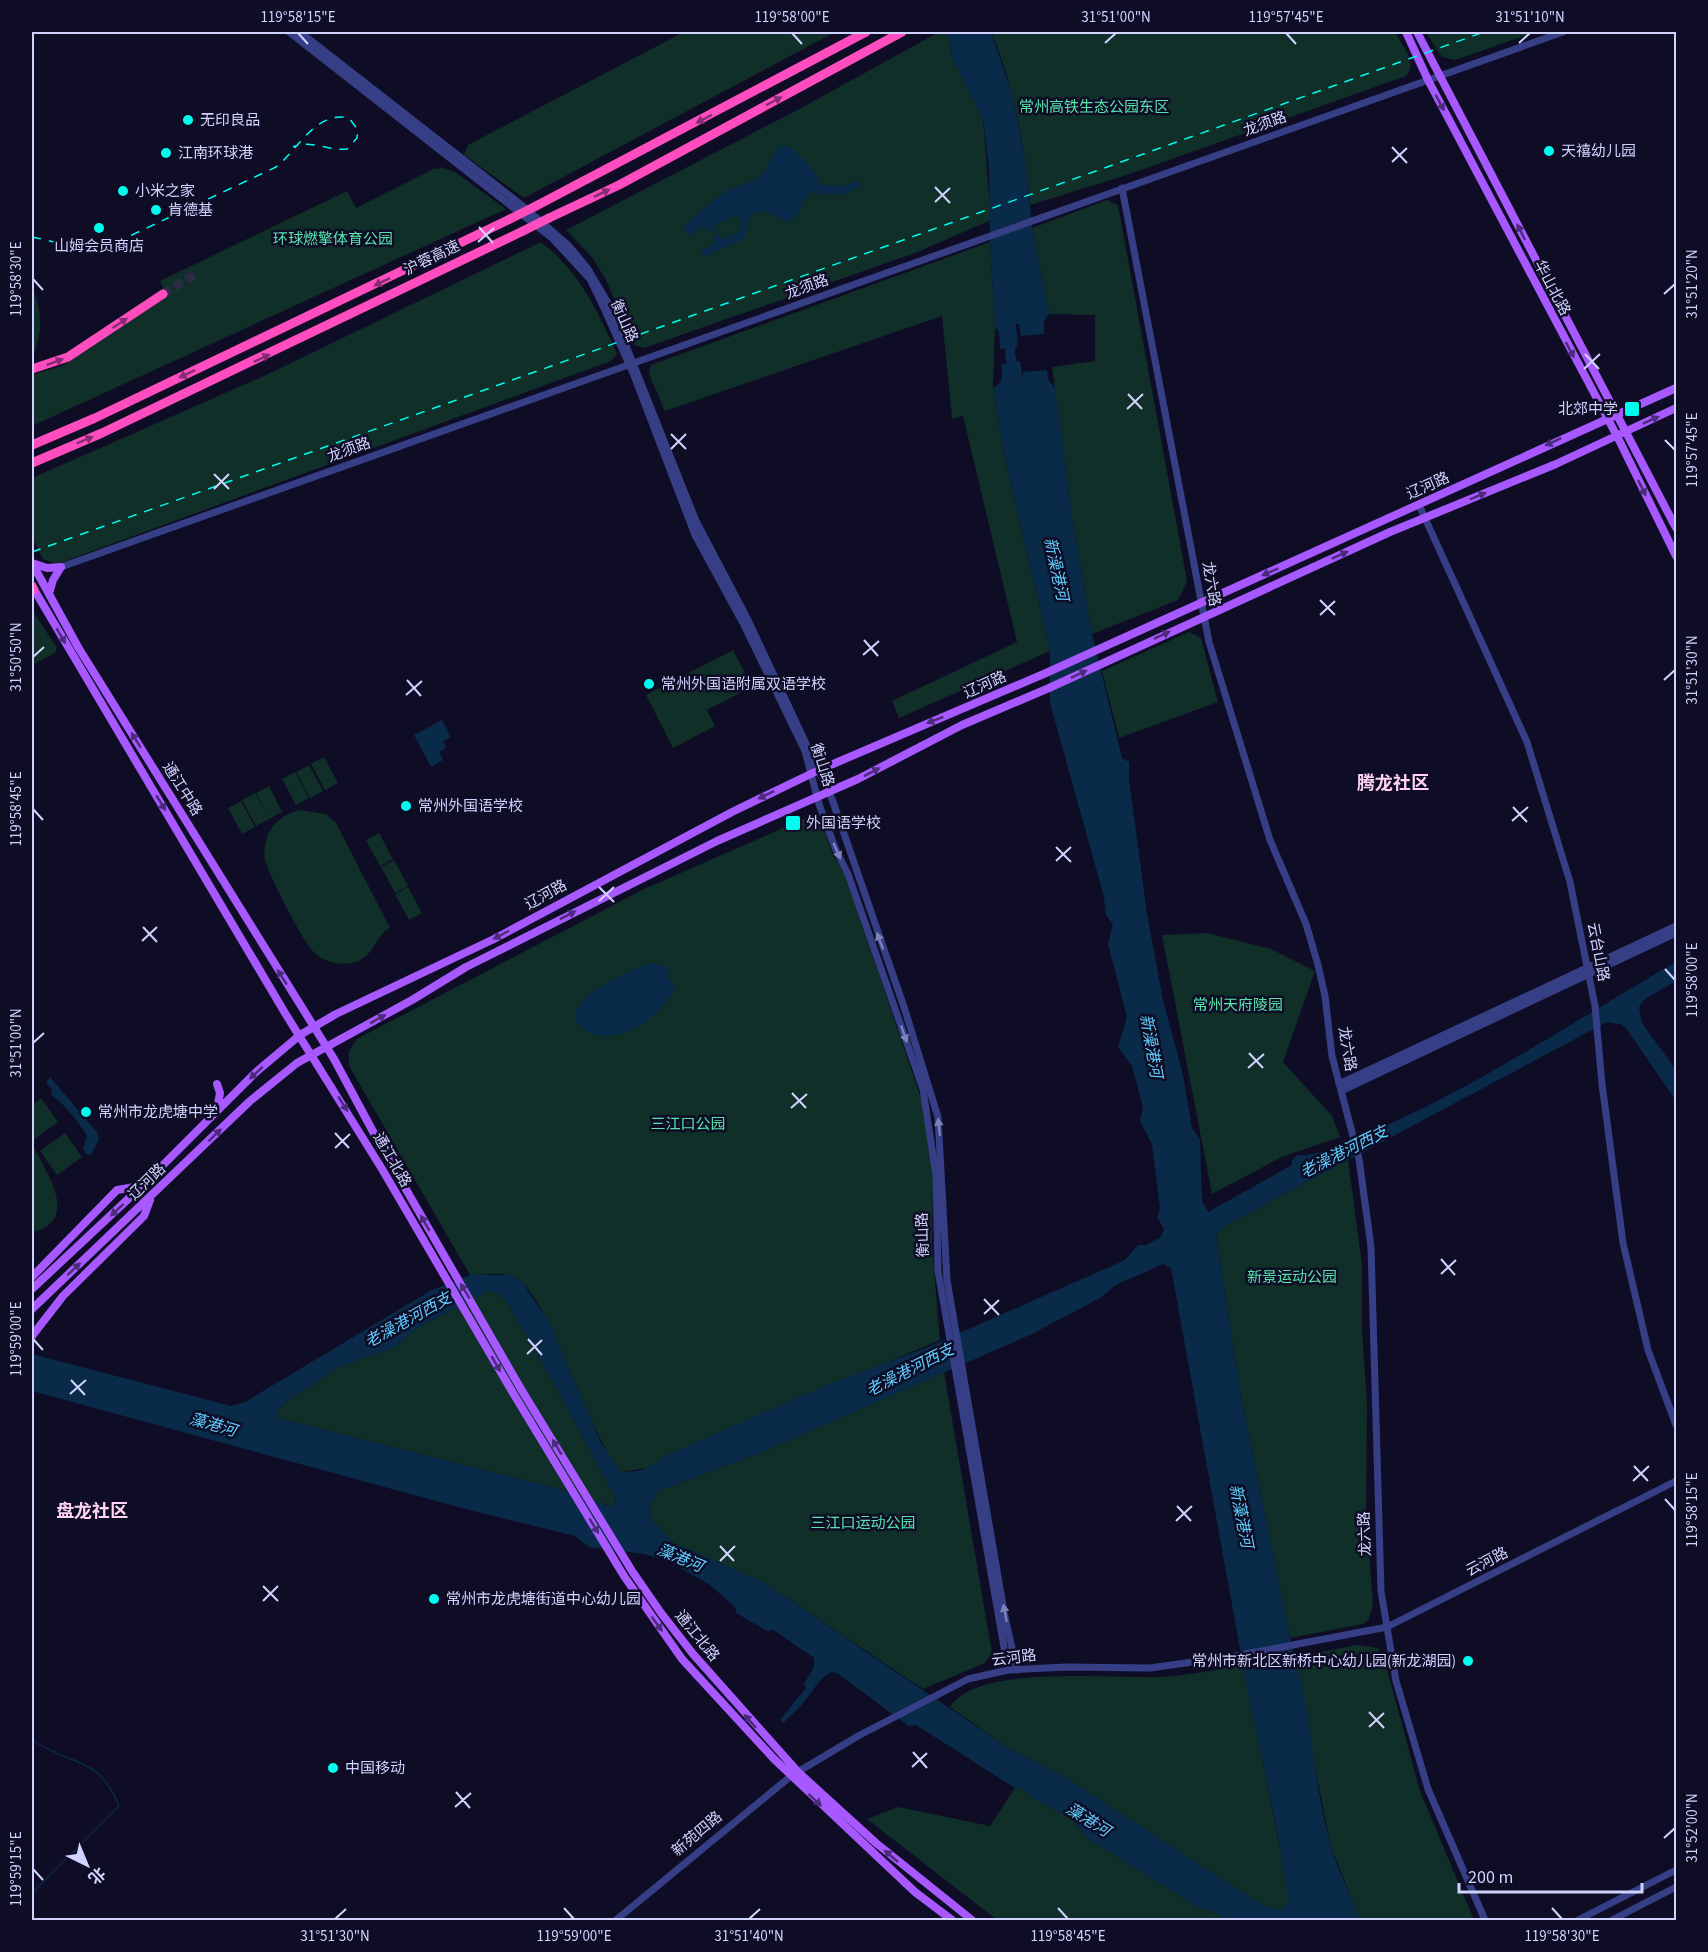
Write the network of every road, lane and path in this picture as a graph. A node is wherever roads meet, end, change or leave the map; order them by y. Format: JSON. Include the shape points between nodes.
{"nodes":[{"id":1,"x":289,"y":32,"type":"edge"},
{"id":2,"x":300,"y":32,"type":"edge"},
{"id":3,"x":866,"y":32,"type":"edge"},
{"id":4,"x":902,"y":32,"type":"edge"},
{"id":5,"x":1406,"y":32,"type":"edge"},
{"id":6,"x":1417,"y":32,"type":"edge"},
{"id":7,"x":1563,"y":32,"type":"edge"},
{"id":8,"x":1440,"y":75,"type":"junction"},
{"id":9,"x":1428,"y":80,"type":"junction"},
{"id":10,"x":1122,"y":189,"type":"junction"},
{"id":11,"x":163,"y":294,"type":"tunnel mouth"},
{"id":12,"x":632,"y":364,"type":"junction"},
{"id":13,"x":32,"y":369,"type":"edge"},
{"id":14,"x":1677,"y":388,"type":"edge"},
{"id":15,"x":1677,"y":408,"type":"edge"},
{"id":16,"x":1616,"y":414,"type":"junction"},
{"id":17,"x":1606,"y":418,"type":"junction"},
{"id":18,"x":1626,"y":431,"type":"junction"},
{"id":19,"x":1616,"y":435,"type":"junction"},
{"id":20,"x":32,"y":445,"type":"edge"},
{"id":21,"x":32,"y":463,"type":"edge"},
{"id":22,"x":1419,"y":505,"type":"junction"},
{"id":23,"x":1424,"y":518,"type":"junction"},
{"id":24,"x":1677,"y":528,"type":"edge"},
{"id":25,"x":1677,"y":556,"type":"edge"},
{"id":26,"x":32,"y":563,"type":"edge"},
{"id":27,"x":61,"y":567,"type":"junction"},
{"id":28,"x":32,"y":587,"type":"edge"},
{"id":29,"x":49,"y":594,"type":"junction"},
{"id":30,"x":1201,"y":603,"type":"junction"},
{"id":31,"x":1203,"y":616,"type":"junction"},
{"id":32,"x":815,"y":771,"type":"junction"},
{"id":33,"x":828,"y":792,"type":"junction"},
{"id":34,"x":818,"y":796,"type":"junction"},
{"id":35,"x":1677,"y":926,"type":"edge"},
{"id":36,"x":1677,"y":933,"type":"edge"},
{"id":37,"x":1589,"y":972,"type":"junction"},
{"id":38,"x":314,"y":1026,"type":"junction"},
{"id":39,"x":300,"y":1035,"type":"junction"},
{"id":40,"x":326,"y":1046,"type":"junction"},
{"id":41,"x":313,"y":1054,"type":"junction"},
{"id":42,"x":1340,"y":1087,"type":"junction"},
{"id":43,"x":241,"y":1088,"type":"junction"},
{"id":44,"x":217,"y":1111,"type":"junction"},
{"id":45,"x":142,"y":1186,"type":"junction"},
{"id":46,"x":151,"y":1197,"type":"junction"},
{"id":47,"x":32,"y":1277,"type":"edge"},
{"id":48,"x":451,"y":1277,"type":"junction"},
{"id":49,"x":32,"y":1289,"type":"edge"},
{"id":50,"x":32,"y":1310,"type":"edge"},
{"id":51,"x":471,"y":1310,"type":"junction"},
{"id":52,"x":953,"y":1333,"type":"junction"},
{"id":53,"x":32,"y":1336,"type":"edge"},
{"id":54,"x":959,"y":1367,"type":"junction"},
{"id":55,"x":1677,"y":1425,"type":"edge"},
{"id":56,"x":1677,"y":1481,"type":"edge"},
{"id":57,"x":1387,"y":1627,"type":"junction"},
{"id":58,"x":1008,"y":1670,"type":"junction"},
{"id":59,"x":1017,"y":1670,"type":"junction"},
{"id":60,"x":795,"y":1774,"type":"junction"},
{"id":61,"x":1677,"y":1870,"type":"edge"},
{"id":62,"x":1677,"y":1887,"type":"edge"},
{"id":63,"x":616,"y":1920,"type":"edge"},
{"id":64,"x":952,"y":1920,"type":"edge"},
{"id":65,"x":972,"y":1920,"type":"edge"},
{"id":66,"x":1485,"y":1920,"type":"edge"},
{"id":67,"x":1578,"y":1920,"type":"edge"},
{"id":68,"x":1612,"y":1920,"type":"edge"}],
"edges":[{"from":1,"to":12,"type":"street","name":"衡山路","via":[[552,238],[590,279]]},
{"from":2,"to":12,"type":"street","name":"衡山路","via":[[562,239],[600,288]]},
{"from":3,"to":20,"type":"highway","name":"沪蓉高速","one_way":true,"bridge":true,"via":[[510,219]]},
{"from":21,"to":4,"type":"highway","name":"沪蓉高速","one_way":true,"bridge":true,"via":[[112,429],[619,185]]},
{"from":5,"to":9,"type":"main road","name":"华山北路"},
{"from":6,"to":8,"type":"main road","name":"华山北路"},
{"from":7,"to":8,"type":"street","name":"龙须路"},
{"from":8,"to":9,"type":"street","name":"龙须路"},
{"from":16,"to":8,"type":"main road","name":"华山北路","one_way":true},
{"from":9,"to":10,"type":"street","name":"龙须路"},
{"from":9,"to":17,"type":"main road","name":"华山北路","one_way":true},
{"from":10,"to":12,"type":"street","name":"龙须路"},
{"from":10,"to":30,"type":"street","name":"龙六路"},
{"from":13,"to":11,"type":"highway","one_way":true,"via":[[76,351]]},
{"from":12,"to":27,"type":"street","name":"龙须路"},
{"from":12,"to":32,"type":"street","name":"衡山路","via":[[696,521],[748,620]]},
{"from":14,"to":16,"type":"main road","name":"辽河路"},
{"from":18,"to":15,"type":"main road","name":"辽河路","one_way":true},
{"from":16,"to":17,"type":"main road","name":"辽河路"},
{"from":16,"to":18,"type":"main road","name":"华山北路"},
{"from":17,"to":19,"type":"main road","name":"华山北路"},
{"from":17,"to":22,"type":"main road","name":"辽河路","one_way":true},
{"from":18,"to":19,"type":"main road","name":"辽河路"},
{"from":18,"to":24,"type":"main road","name":"华山北路"},
{"from":23,"to":19,"type":"main road","name":"辽河路","one_way":true},
{"from":19,"to":25,"type":"main road","name":"华山北路","one_way":true},
{"from":22,"to":23,"type":"street","name":"云台山路"},
{"from":22,"to":30,"type":"main road","name":"辽河路","one_way":true},
{"from":31,"to":23,"type":"main road","name":"辽河路","one_way":true},
{"from":23,"to":37,"type":"street","name":"云台山路","via":[[1527,742],[1570,882]]},
{"from":26,"to":27,"type":"main road"},
{"from":26,"to":29,"type":"main road","name":"通江中路"},
{"from":27,"to":29,"type":"main road"},
{"from":28,"to":39,"type":"main road","name":"通江中路","one_way":true},
{"from":38,"to":29,"type":"main road","name":"通江中路","one_way":true},
{"from":30,"to":31,"type":"street","name":"龙六路"},
{"from":30,"to":32,"type":"main road","name":"辽河路","one_way":true},
{"from":33,"to":31,"type":"main road","name":"辽河路","one_way":true,"via":[[962,725]]},
{"from":31,"to":42,"type":"street","name":"龙六路","via":[[1270,838],[1306,924],[1318,964]]},
{"from":32,"to":33,"type":"street","name":"衡山路"},
{"from":32,"to":34,"type":"street","name":"衡山路"},
{"from":32,"to":38,"type":"main road","name":"辽河路","one_way":true,"via":[[484,944]]},
{"from":33,"to":34,"type":"main road","name":"辽河路"},
{"from":52,"to":33,"type":"street","name":"衡山路","one_way":true,"via":[[942,1234],[938,1117],[904,1007]]},
{"from":40,"to":34,"type":"main road","name":"辽河路","one_way":true,"via":[[466,967],[717,841]]},
{"from":34,"to":52,"type":"street","name":"衡山路","one_way":true,"via":[[923,1089],[936,1176],[938,1271]]},
{"from":35,"to":37,"type":"street"},
{"from":36,"to":37,"type":"street"},
{"from":37,"to":42,"type":"street"},
{"from":37,"to":55,"type":"street","name":"云台山路","via":[[1623,1243],[1648,1350]]},
{"from":38,"to":39,"type":"main road","name":"辽河路"},
{"from":38,"to":40,"type":"main road","name":"通江中路"},
{"from":39,"to":41,"type":"main road","name":"通江中路"},
{"from":39,"to":43,"type":"main road","name":"辽河路","one_way":true},
{"from":40,"to":41,"type":"main road","name":"辽河路"},
{"from":48,"to":40,"type":"main road","name":"通江北路","one_way":true},
{"from":46,"to":41,"type":"main road","name":"辽河路","one_way":true,"via":[[250,1101]]},
{"from":41,"to":48,"type":"main road","name":"通江北路","one_way":true},
{"from":42,"to":57,"type":"street","name":"龙六路","via":[[1359,1159],[1371,1247],[1378,1536]]},
{"from":43,"to":44,"type":"main road","name":"辽河路"},
{"from":43,"to":44,"type":"main road","via":[[230,1091],[217,1084]]},
{"from":44,"to":45,"type":"main road","name":"辽河路"},
{"from":45,"to":47,"type":"main road","via":[[117,1190]]},
{"from":45,"to":49,"type":"main road","name":"辽河路","one_way":true},
{"from":50,"to":46,"type":"main road","name":"辽河路","one_way":true},
{"from":46,"to":53,"type":"main road","via":[[144,1216],[63,1296]]},
{"from":48,"to":51,"type":"main road"},
{"from":60,"to":51,"type":"main road","name":"通江北路","one_way":true,"via":[[693,1654],[626,1561]]},
{"from":51,"to":60,"type":"main road","name":"通江北路","one_way":true,"via":[[613,1558],[682,1659],[743,1727]]},
{"from":52,"to":54,"type":"street","name":"衡山路"},
{"from":54,"to":58,"type":"street","name":"衡山路"},
{"from":59,"to":54,"type":"street","name":"衡山路","one_way":true},
{"from":56,"to":57,"type":"street","name":"云河路"},
{"from":57,"to":59,"type":"street","name":"云河路","via":[[1150,1668]]},
{"from":57,"to":66,"type":"street","name":"龙六路","via":[[1396,1681],[1428,1789]]},
{"from":58,"to":59,"type":"street","name":"云河路"},
{"from":58,"to":60,"type":"street","name":"云河路","via":[[968,1679],[943,1691]]},
{"from":60,"to":63,"type":"street","name":"新苑四路"},
{"from":60,"to":64,"type":"main road","name":"通江北路","one_way":true,"via":[[915,1892]]},
{"from":65,"to":60,"type":"main road","name":"通江北路","one_way":true},
{"from":61,"to":67,"type":"street"},
{"from":62,"to":68,"type":"street"}]}
